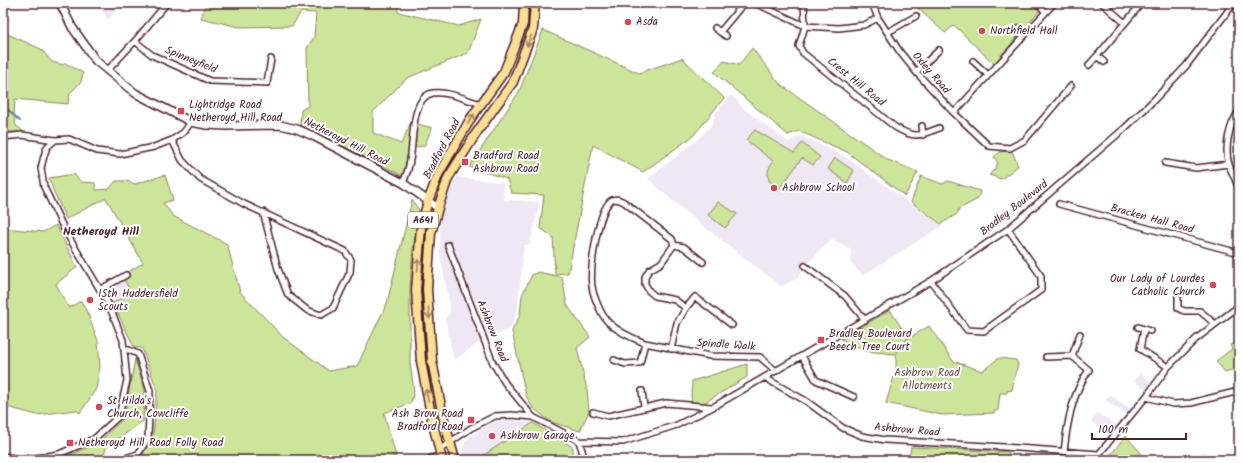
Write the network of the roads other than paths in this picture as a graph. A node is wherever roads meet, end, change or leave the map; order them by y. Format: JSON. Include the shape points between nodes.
{"nodes":[{"id":1,"x":60,"y":3,"type":"edge"},
{"id":2,"x":167,"y":3,"type":"edge"},
{"id":3,"x":524,"y":3,"type":"edge"},
{"id":4,"x":536,"y":3,"type":"edge"},
{"id":5,"x":744,"y":3,"type":"edge"},
{"id":6,"x":755,"y":3,"type":"edge"},
{"id":7,"x":804,"y":3,"type":"edge"},
{"id":8,"x":872,"y":3,"type":"edge"},
{"id":9,"x":1037,"y":3,"type":"edge"},
{"id":10,"x":1054,"y":3,"type":"edge"},
{"id":11,"x":1102,"y":3,"type":"edge"},
{"id":12,"x":1142,"y":3,"type":"edge"},
{"id":13,"x":1234,"y":3,"type":"edge"},
{"id":14,"x":1046,"y":12,"type":"junction"},
{"id":15,"x":916,"y":16,"type":"dead end"},
{"id":16,"x":878,"y":18,"type":"junction"},
{"id":17,"x":1124,"y":23,"type":"junction"},
{"id":18,"x":805,"y":26,"type":"junction"},
{"id":19,"x":716,"y":28,"type":"dead end"},
{"id":20,"x":1019,"y":28,"type":"dead end"},
{"id":21,"x":720,"y":32,"type":"junction"},
{"id":22,"x":888,"y":32,"type":"junction"},
{"id":23,"x":1026,"y":34,"type":"junction"},
{"id":24,"x":726,"y":36,"type":"dead end"},
{"id":25,"x":135,"y":41,"type":"junction"},
{"id":26,"x":939,"y":50,"type":"dead end"},
{"id":27,"x":1097,"y":56,"type":"junction"},
{"id":28,"x":271,"y":58,"type":"dead end"},
{"id":29,"x":973,"y":61,"type":"dead end"},
{"id":30,"x":982,"y":61,"type":"dead end"},
{"id":31,"x":1104,"y":62,"type":"dead end"},
{"id":32,"x":1089,"y":65,"type":"dead end"},
{"id":33,"x":978,"y":66,"type":"junction"},
{"id":34,"x":108,"y":71,"type":"junction"},
{"id":35,"x":916,"y":72,"type":"junction"},
{"id":36,"x":988,"y":76,"type":"junction"},
{"id":37,"x":1071,"y":86,"type":"dead end"},
{"id":38,"x":481,"y":104,"type":"junction"},
{"id":39,"x":1239,"y":111,"type":"edge"},
{"id":40,"x":954,"y":114,"type":"junction"},
{"id":41,"x":1237,"y":117,"type":"edge"},
{"id":42,"x":191,"y":122,"type":"junction"},
{"id":43,"x":922,"y":126,"type":"dead end"},
{"id":44,"x":939,"y":128,"type":"dead end"},
{"id":45,"x":923,"y":134,"type":"junction"},
{"id":46,"x":3,"y":137,"type":"edge"},
{"id":47,"x":55,"y":140,"type":"junction"},
{"id":48,"x":172,"y":140,"type":"junction"},
{"id":49,"x":1165,"y":164,"type":"dead end"},
{"id":50,"x":1229,"y":164,"type":"junction"},
{"id":51,"x":438,"y":173,"type":"junction"},
{"id":52,"x":448,"y":178,"type":"junction"},
{"id":53,"x":403,"y":183,"type":"junction"},
{"id":54,"x":1239,"y":189,"type":"edge"},
{"id":55,"x":428,"y":202,"type":"junction"},
{"id":56,"x":1059,"y":204,"type":"dead end"},
{"id":57,"x":438,"y":208,"type":"junction"},
{"id":58,"x":263,"y":212,"type":"junction"},
{"id":59,"x":1008,"y":229,"type":"junction"},
{"id":60,"x":448,"y":244,"type":"dead end"},
{"id":61,"x":674,"y":246,"type":"junction"},
{"id":62,"x":1239,"y":253,"type":"edge"},
{"id":63,"x":703,"y":262,"type":"dead end"},
{"id":64,"x":805,"y":266,"type":"dead end"},
{"id":65,"x":126,"y":275,"type":"dead end"},
{"id":66,"x":931,"y":281,"type":"junction"},
{"id":67,"x":101,"y":289,"type":"junction"},
{"id":68,"x":1178,"y":291,"type":"dead end"},
{"id":69,"x":1239,"y":306,"type":"edge"},
{"id":70,"x":686,"y":308,"type":"junction"},
{"id":71,"x":864,"y":320,"type":"junction"},
{"id":72,"x":1215,"y":324,"type":"junction"},
{"id":73,"x":732,"y":325,"type":"dead end"},
{"id":74,"x":1138,"y":327,"type":"dead end"},
{"id":75,"x":1144,"y":329,"type":"junction"},
{"id":76,"x":1150,"y":331,"type":"dead end"},
{"id":77,"x":1080,"y":334,"type":"dead end"},
{"id":78,"x":645,"y":343,"type":"junction"},
{"id":79,"x":124,"y":348,"type":"junction"},
{"id":80,"x":671,"y":349,"type":"junction"},
{"id":81,"x":802,"y":356,"type":"junction"},
{"id":82,"x":1072,"y":356,"type":"junction"},
{"id":83,"x":1046,"y":357,"type":"dead end"},
{"id":84,"x":614,"y":360,"type":"dead end"},
{"id":85,"x":1168,"y":367,"type":"junction"},
{"id":86,"x":776,"y":371,"type":"junction"},
{"id":87,"x":765,"y":378,"type":"junction"},
{"id":88,"x":642,"y":391,"type":"dead end"},
{"id":89,"x":1239,"y":391,"type":"edge"},
{"id":90,"x":854,"y":397,"type":"dead end"},
{"id":91,"x":1146,"y":397,"type":"junction"},
{"id":92,"x":713,"y":407,"type":"junction"},
{"id":93,"x":644,"y":408,"type":"junction"},
{"id":94,"x":593,"y":412,"type":"dead end"},
{"id":95,"x":533,"y":417,"type":"junction"},
{"id":96,"x":579,"y":441,"type":"junction"},
{"id":97,"x":451,"y":443,"type":"junction"},
{"id":98,"x":1064,"y":452,"type":"junction"},
{"id":99,"x":1099,"y":454,"type":"junction"},
{"id":100,"x":440,"y":455,"type":"edge"},
{"id":101,"x":3,"y":456,"type":"edge"},
{"id":102,"x":23,"y":460,"type":"edge"},
{"id":103,"x":119,"y":460,"type":"edge"},
{"id":104,"x":432,"y":460,"type":"edge"},
{"id":105,"x":455,"y":460,"type":"edge"},
{"id":106,"x":585,"y":460,"type":"edge"},
{"id":107,"x":1094,"y":460,"type":"edge"}],
"edges":[{"from":1,"to":34,"type":"street","name":"Netheroyd Hill Road","via":[[76,33],[96,61]]},
{"from":2,"to":25,"type":"street"},
{"from":3,"to":38,"type":"main road","name":"Bradford Road","number":"A641","via":[[523,24],[504,72]]},
{"from":4,"to":52,"type":"main road","name":"Bradford Road","number":"A641","one_way":true,"via":[[533,29],[513,82]]},
{"from":5,"to":21,"type":"street"},
{"from":6,"to":18,"type":"street"},
{"from":7,"to":18,"type":"street","name":"Crest Hill Road"},
{"from":8,"to":16,"type":"street","name":"Oxley Road"},
{"from":9,"to":14,"type":"street"},
{"from":10,"to":14,"type":"street"},
{"from":11,"to":17,"type":"street"},
{"from":12,"to":17,"type":"street"},
{"from":13,"to":59,"type":"street","name":"Bradley Boulevard","via":[[1186,66],[1154,100]]},
{"from":14,"to":23,"type":"street"},
{"from":15,"to":22,"type":"street"},
{"from":16,"to":18,"type":"street","via":[[864,25],[839,28]]},
{"from":16,"to":22,"type":"street","name":"Oxley Road"},
{"from":17,"to":27,"type":"street"},
{"from":18,"to":45,"type":"street","name":"Crest Hill Road","via":[[799,46],[803,53],[895,127],[908,135]]},
{"from":19,"to":21,"type":"street"},
{"from":20,"to":23,"type":"street"},
{"from":21,"to":24,"type":"street"},
{"from":22,"to":35,"type":"street","name":"Oxley Road"},
{"from":23,"to":36,"type":"street"},
{"from":25,"to":28,"type":"street","name":"Spinneyfield","via":[[152,55],[210,81],[267,83]]},
{"from":25,"to":34,"type":"street"},
{"from":26,"to":35,"type":"street"},
{"from":27,"to":31,"type":"street"},
{"from":27,"to":32,"type":"street"},
{"from":29,"to":33,"type":"street"},
{"from":30,"to":33,"type":"street"},
{"from":33,"to":36,"type":"street"},
{"from":34,"to":42,"type":"street","name":"Netheroyd Hill Road","via":[[135,93]]},
{"from":35,"to":40,"type":"street","name":"Oxley Road"},
{"from":36,"to":40,"type":"street"},
{"from":37,"to":40,"type":"street","name":"Oxley Road","via":[[1025,140],[1010,148],[989,146]]},
{"from":51,"to":38,"type":"main road","name":"Bradford Road","number":"A641","one_way":true},
{"from":38,"to":53,"type":"street","via":[[448,94],[434,93],[426,97],[414,119],[410,160]]},
{"from":39,"to":41,"type":"street"},
{"from":41,"to":50,"type":"street","via":[[1232,123],[1227,149]]},
{"from":42,"to":48,"type":"street","via":[[184,132]]},
{"from":42,"to":53,"type":"street","name":"Netheroyd Hill Road","via":[[206,125],[280,126],[298,129]]},
{"from":43,"to":45,"type":"street"},
{"from":44,"to":45,"type":"street","name":"Crest Hill Road"},
{"from":46,"to":47,"type":"street","via":[[22,135]]},
{"from":47,"to":48,"type":"street","via":[[69,139],[97,151],[120,154],[154,147]]},
{"from":47,"to":67,"type":"street","via":[[47,147],[42,162],[44,187],[64,229]]},
{"from":48,"to":58,"type":"street","via":[[182,160],[195,176]]},
{"from":49,"to":50,"type":"street","via":[[1196,168]]},
{"from":50,"to":54,"type":"street"},
{"from":51,"to":52,"type":"main road"},
{"from":51,"to":55,"type":"main road","name":"Bradford Road","number":"A641"},
{"from":52,"to":57,"type":"main road","name":"Bradford Road","number":"A641"},
{"from":53,"to":55,"type":"street","name":"Netheroyd Hill Road"},
{"from":55,"to":57,"type":"street","name":"Netheroyd Hill Road"},
{"from":100,"to":55,"type":"main road","name":"Bradford Road","number":"A641","one_way":true,"via":[[421,361],[416,290],[422,226]]},
{"from":56,"to":62,"type":"street","name":"Bracken Hall Road"},
{"from":57,"to":97,"type":"main road","name":"Bradford Road","number":"A641","one_way":true,"via":[[431,233],[427,289],[432,360]]},
{"from":58,"to":58,"type":"street","via":[[345,251],[351,260],[350,272],[333,308],[321,315],[307,310],[288,294],[278,269]]},
{"from":59,"to":66,"type":"street","name":"Bradley Boulevard"},
{"from":59,"to":66,"type":"street","via":[[1041,276],[1041,290],[984,331],[967,330]]},
{"from":60,"to":95,"type":"street","name":"Ashbrow Road","via":[[493,363],[505,383]]},
{"from":61,"to":63,"type":"street","via":[[684,247]]},
{"from":61,"to":70,"type":"street","via":[[661,263],[649,270],[645,284],[655,296],[675,300]]},
{"from":61,"to":78,"type":"street","name":"Spindle Walk","via":[[672,239],[624,202],[619,199],[612,200],[608,205],[596,237],[592,285],[597,303],[607,322],[627,336]]},
{"from":64,"to":71,"type":"street","via":[[845,296]]},
{"from":65,"to":67,"type":"street"},
{"from":66,"to":71,"type":"street","name":"Bradley Boulevard"},
{"from":67,"to":79,"type":"street","via":[[121,334]]},
{"from":68,"to":72,"type":"street","via":[[1178,308],[1184,311],[1200,311]]},
{"from":69,"to":72,"type":"street"},
{"from":70,"to":73,"type":"street","via":[[695,297]]},
{"from":70,"to":80,"type":"street","via":[[677,323]]},
{"from":71,"to":81,"type":"street","name":"Bradley Boulevard"},
{"from":72,"to":85,"type":"street"},
{"from":74,"to":75,"type":"street"},
{"from":75,"to":76,"type":"street"},
{"from":75,"to":85,"type":"street","via":[[1140,349]]},
{"from":77,"to":82,"type":"street"},
{"from":78,"to":80,"type":"street","name":"Spindle Walk"},
{"from":78,"to":84,"type":"street","via":[[640,363],[625,364]]},
{"from":79,"to":102,"type":"street","via":[[128,380],[119,416],[94,439],[59,454]]},
{"from":79,"to":103,"type":"street","via":[[138,354],[150,391],[148,438],[138,454]]},
{"from":80,"to":86,"type":"street","name":"Spindle Walk","via":[[710,356],[760,357]]},
{"from":81,"to":86,"type":"street","name":"Bradley Boulevard"},
{"from":81,"to":90,"type":"street","via":[[816,380]]},
{"from":82,"to":83,"type":"street"},
{"from":82,"to":98,"type":"street","via":[[1089,370],[1074,402],[1066,429]]},
{"from":85,"to":91,"type":"street"},
{"from":86,"to":87,"type":"street","name":"Bradley Boulevard"},
{"from":87,"to":92,"type":"street","name":"Ashbrow Road"},
{"from":87,"to":98,"type":"street","name":"Ashbrow Road","via":[[806,401],[843,428],[862,436],[886,440]]},
{"from":88,"to":93,"type":"street"},
{"from":89,"to":91,"type":"street","via":[[1191,403],[1173,404]]},
{"from":91,"to":99,"type":"street"},
{"from":92,"to":93,"type":"street","via":[[666,403]]},
{"from":92,"to":96,"type":"street","name":"Ashbrow Road","via":[[678,425],[623,442]]},
{"from":93,"to":94,"type":"street","via":[[608,416]]},
{"from":95,"to":96,"type":"street","name":"Ashbrow Road"},
{"from":95,"to":97,"type":"street","name":"Ashbrow Road","via":[[495,416],[471,428]]},
{"from":96,"to":106,"type":"street"},
{"from":97,"to":100,"type":"street","name":"Ashbrow Road"},
{"from":97,"to":105,"type":"main road","number":"A641"},
{"from":98,"to":99,"type":"street","name":"Ashbrow Road"},
{"from":99,"to":107,"type":"street"},
{"from":100,"to":104,"type":"street","name":"Ashbrow Road","via":[[431,458]]},
{"from":101,"to":102,"type":"street"}]}
